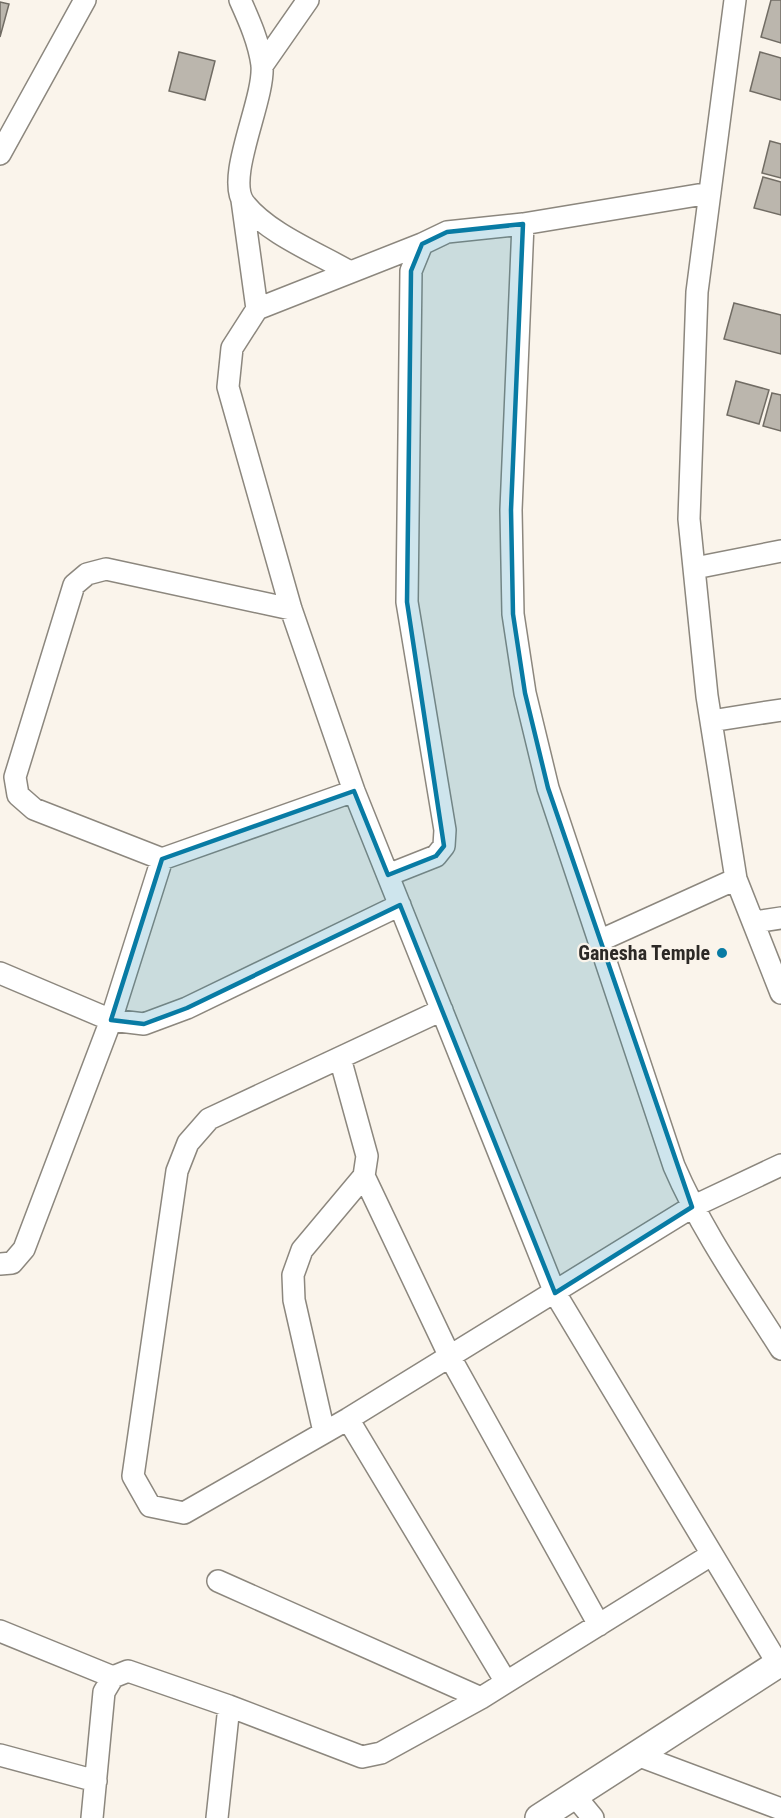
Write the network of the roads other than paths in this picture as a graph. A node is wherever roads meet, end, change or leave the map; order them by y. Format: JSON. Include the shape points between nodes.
{"nodes":[{"id":1,"x":85,"y":0,"type":"edge"},
{"id":2,"x":240,"y":0,"type":"edge"},
{"id":3,"x":308,"y":0,"type":"edge"},
{"id":4,"x":735,"y":0,"type":"edge"},
{"id":5,"x":262,"y":66,"type":"junction"},
{"id":6,"x":0,"y":154,"type":"edge"},
{"id":7,"x":710,"y":194,"type":"junction"},
{"id":8,"x":242,"y":200,"type":"junction"},
{"id":9,"x":523,"y":224,"type":"junction"},
{"id":10,"x":422,"y":244,"type":"junction"},
{"id":11,"x":350,"y":272,"type":"junction"},
{"id":12,"x":257,"y":309,"type":"junction"},
{"id":13,"x":781,"y":551,"type":"edge"},
{"id":14,"x":695,"y":568,"type":"junction"},
{"id":15,"x":291,"y":609,"type":"junction"},
{"id":16,"x":781,"y":710,"type":"edge"},
{"id":17,"x":711,"y":721,"type":"junction"},
{"id":18,"x":354,"y":791,"type":"junction"},
{"id":19,"x":162,"y":858,"type":"junction"},
{"id":20,"x":388,"y":875,"type":"junction"},
{"id":21,"x":736,"y":879,"type":"junction"},
{"id":22,"x":400,"y":905,"type":"junction"},
{"id":23,"x":781,"y":918,"type":"edge"},
{"id":24,"x":754,"y":922,"type":"junction"},
{"id":25,"x":599,"y":941,"type":"junction"},
{"id":26,"x":0,"y":973,"type":"edge"},
{"id":27,"x":781,"y":993,"type":"edge"},
{"id":28,"x":442,"y":1010,"type":"junction"},
{"id":29,"x":111,"y":1020,"type":"junction"},
{"id":30,"x":340,"y":1058,"type":"junction"},
{"id":31,"x":781,"y":1165,"type":"edge"},
{"id":32,"x":364,"y":1176,"type":"junction"},
{"id":33,"x":692,"y":1207,"type":"junction"},
{"id":34,"x":0,"y":1264,"type":"edge"},
{"id":35,"x":555,"y":1293,"type":"junction"},
{"id":36,"x":781,"y":1349,"type":"edge"},
{"id":37,"x":450,"y":1357,"type":"junction"},
{"id":38,"x":348,"y":1419,"type":"junction"},
{"id":39,"x":324,"y":1432,"type":"junction"},
{"id":40,"x":711,"y":1555,"type":"junction"},
{"id":41,"x":218,"y":1581,"type":"dead end"},
{"id":42,"x":599,"y":1625,"type":"junction"},
{"id":43,"x":0,"y":1630,"type":"edge"},
{"id":44,"x":780,"y":1663,"type":"edge"},
{"id":45,"x":113,"y":1677,"type":"junction"},
{"id":46,"x":506,"y":1682,"type":"junction"},
{"id":47,"x":481,"y":1698,"type":"junction"},
{"id":48,"x":229,"y":1706,"type":"junction"},
{"id":49,"x":0,"y":1755,"type":"edge"},
{"id":50,"x":637,"y":1755,"type":"junction"},
{"id":51,"x":96,"y":1781,"type":"junction"},
{"id":52,"x":574,"y":1795,"type":"junction"},
{"id":53,"x":781,"y":1809,"type":"edge"},
{"id":54,"x":92,"y":1818,"type":"edge"},
{"id":55,"x":217,"y":1818,"type":"edge"},
{"id":56,"x":539,"y":1818,"type":"edge"},
{"id":57,"x":593,"y":1818,"type":"edge"}],
"edges":[{"from":1,"to":6,"type":"street"},
{"from":2,"to":5,"type":"street","via":[[253,28]]},
{"from":3,"to":5,"type":"street"},
{"from":4,"to":7,"type":"street"},
{"from":5,"to":8,"type":"street","via":[[238,174]]},
{"from":7,"to":9,"type":"street"},
{"from":7,"to":14,"type":"street","via":[[698,292],[690,519]]},
{"from":8,"to":11,"type":"street","via":[[261,221]]},
{"from":8,"to":12,"type":"street"},
{"from":9,"to":10,"type":"street","via":[[447,232]]},
{"from":9,"to":25,"type":"street","via":[[511,510],[513,614],[525,693],[548,788]]},
{"from":10,"to":11,"type":"street"},
{"from":10,"to":20,"type":"street","via":[[411,271],[407,602],[445,830],[444,846],[436,856]]},
{"from":11,"to":12,"type":"street"},
{"from":12,"to":15,"type":"street","via":[[232,348],[228,387]]},
{"from":13,"to":14,"type":"street"},
{"from":14,"to":17,"type":"street"},
{"from":15,"to":18,"type":"street"},
{"from":15,"to":19,"type":"street","via":[[106,569],[87,574],[74,585],[15,777],[18,795],[34,809]]},
{"from":16,"to":17,"type":"street"},
{"from":17,"to":21,"type":"street"},
{"from":18,"to":19,"type":"street"},
{"from":18,"to":20,"type":"street"},
{"from":19,"to":29,"type":"street"},
{"from":20,"to":22,"type":"street"},
{"from":21,"to":24,"type":"street"},
{"from":21,"to":25,"type":"street"},
{"from":22,"to":28,"type":"street"},
{"from":22,"to":29,"type":"street","via":[[187,1008],[144,1024]]},
{"from":23,"to":24,"type":"street"},
{"from":24,"to":27,"type":"street"},
{"from":25,"to":33,"type":"street","via":[[674,1166]]},
{"from":26,"to":29,"type":"street"},
{"from":28,"to":30,"type":"street"},
{"from":28,"to":35,"type":"street"},
{"from":29,"to":34,"type":"street","via":[[24,1249],[12,1263]]},
{"from":30,"to":32,"type":"street","via":[[367,1156]]},
{"from":30,"to":39,"type":"street","via":[[209,1119],[188,1143],[177,1171],[133,1476],[150,1506],[184,1514]]},
{"from":31,"to":33,"type":"street"},
{"from":32,"to":37,"type":"street"},
{"from":32,"to":39,"type":"street","via":[[302,1250],[293,1275],[294,1300]]},
{"from":33,"to":35,"type":"street"},
{"from":33,"to":36,"type":"street"},
{"from":35,"to":37,"type":"street"},
{"from":35,"to":40,"type":"street"},
{"from":37,"to":38,"type":"street"},
{"from":37,"to":42,"type":"street"},
{"from":38,"to":39,"type":"street"},
{"from":38,"to":46,"type":"street"},
{"from":40,"to":42,"type":"street"},
{"from":40,"to":44,"type":"street"},
{"from":41,"to":47,"type":"street"},
{"from":42,"to":46,"type":"street"},
{"from":43,"to":45,"type":"street"},
{"from":44,"to":50,"type":"street"},
{"from":45,"to":48,"type":"street","via":[[128,1671]]},
{"from":45,"to":51,"type":"street","via":[[104,1692]]},
{"from":46,"to":47,"type":"street"},
{"from":47,"to":48,"type":"street","via":[[381,1753],[362,1757]]},
{"from":48,"to":55,"type":"street"},
{"from":49,"to":51,"type":"street"},
{"from":50,"to":52,"type":"street"},
{"from":50,"to":53,"type":"street"},
{"from":51,"to":54,"type":"street"},
{"from":52,"to":56,"type":"street"},
{"from":52,"to":57,"type":"street"}]}
